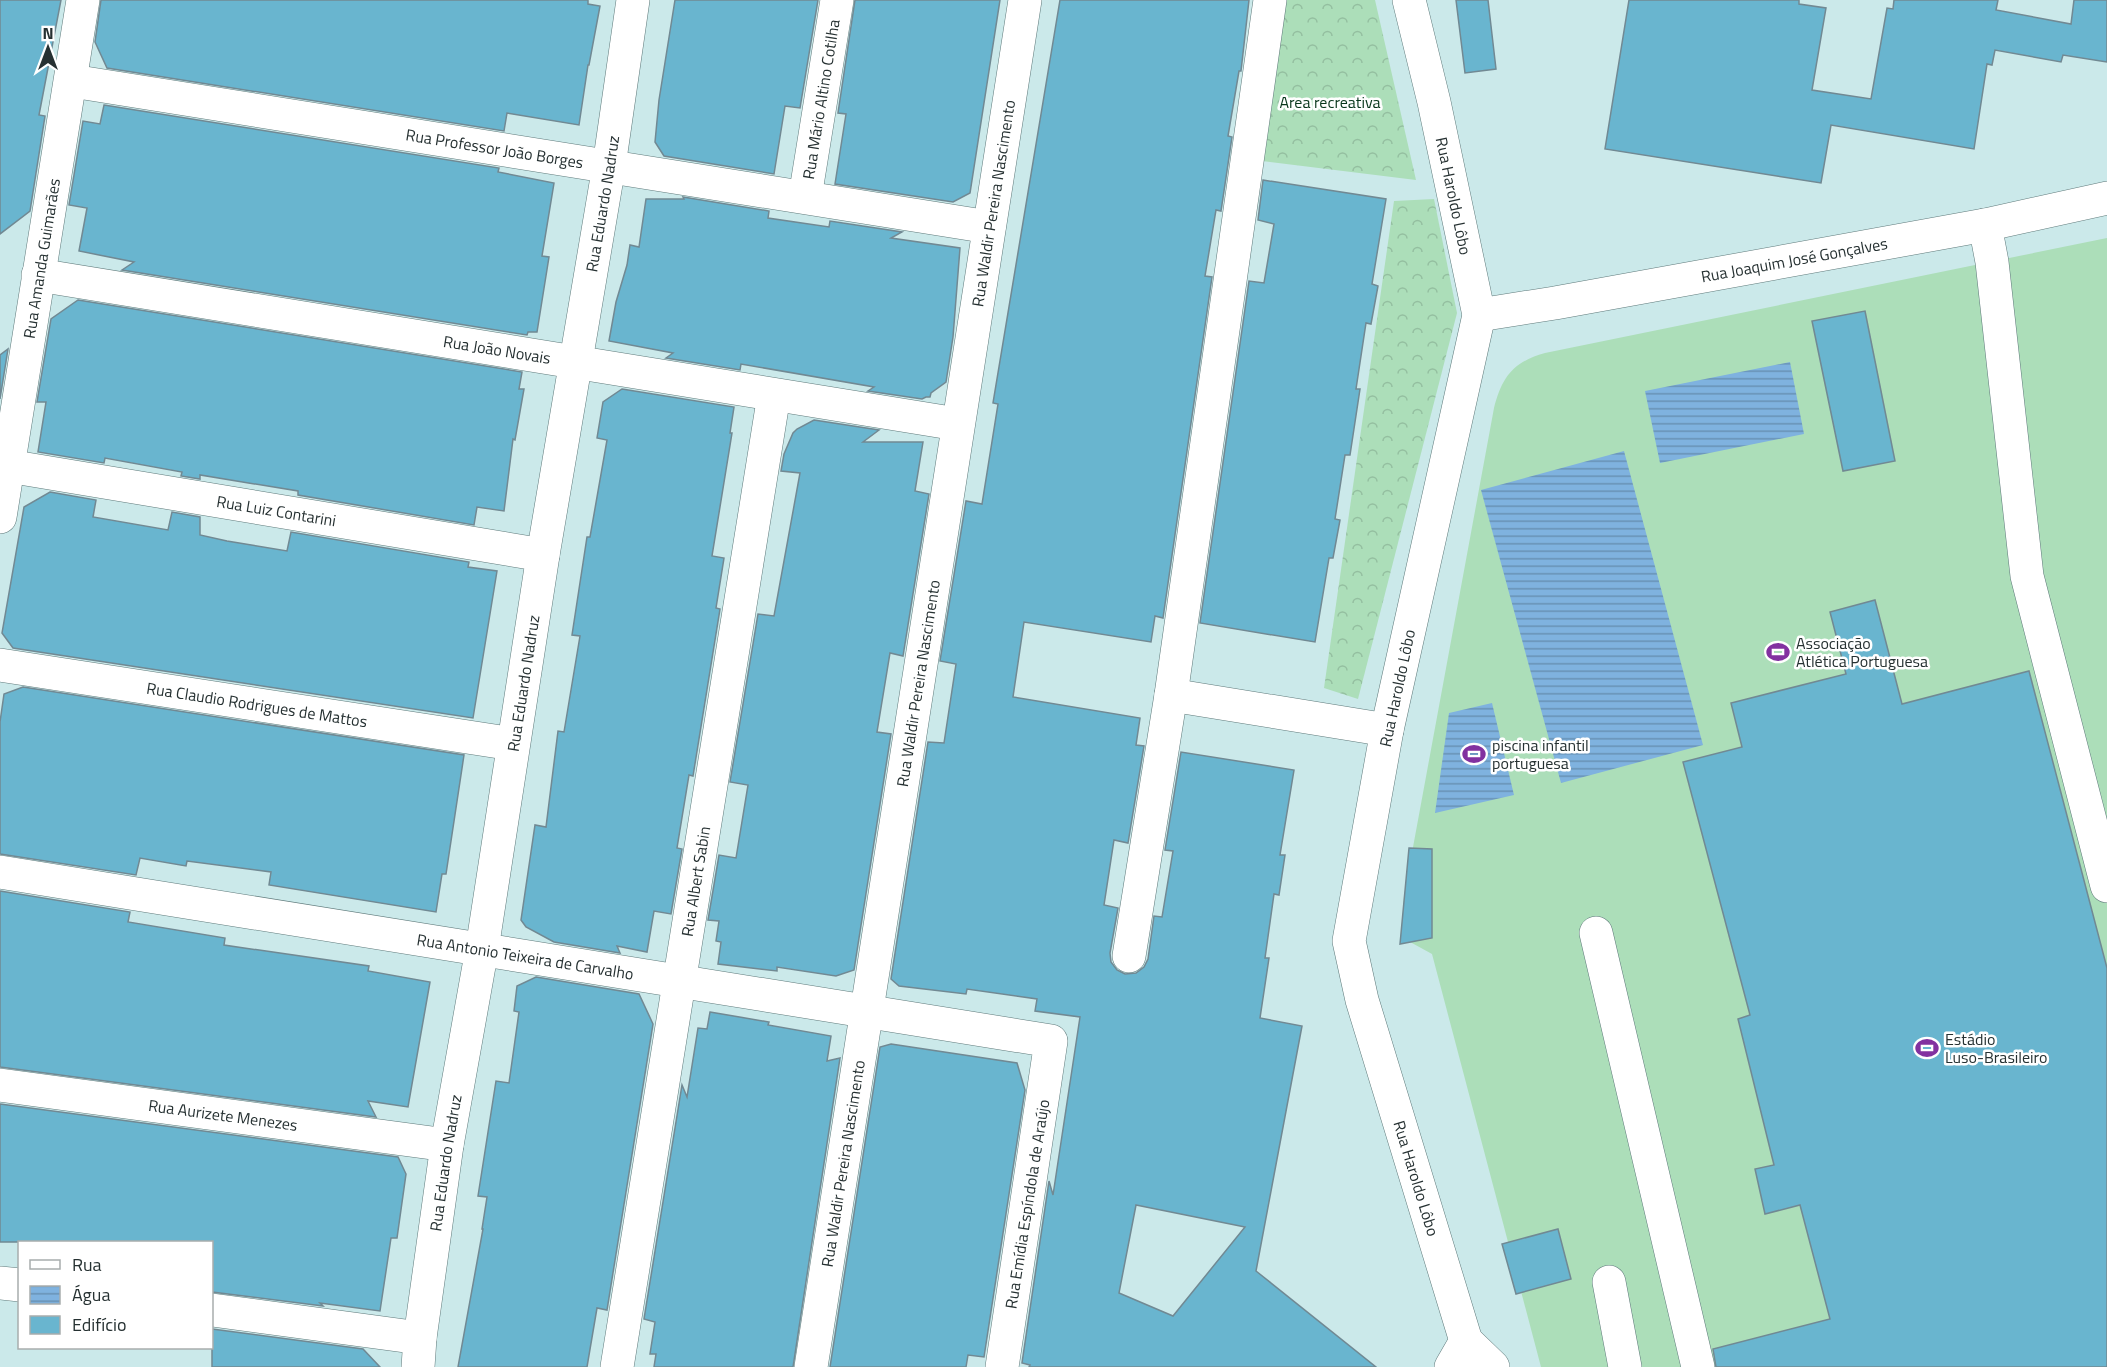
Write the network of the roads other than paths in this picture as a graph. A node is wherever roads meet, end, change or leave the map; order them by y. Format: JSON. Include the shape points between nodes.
{"nodes":[{"id":1,"x":83,"y":0,"type":"edge"},
{"id":2,"x":633,"y":0,"type":"edge"},
{"id":3,"x":837,"y":0,"type":"edge"},
{"id":4,"x":1024,"y":0,"type":"edge"},
{"id":5,"x":1270,"y":0,"type":"edge"},
{"id":6,"x":1409,"y":0,"type":"edge"},
{"id":7,"x":72,"y":81,"type":"junction"},
{"id":8,"x":609,"y":166,"type":"junction"},
{"id":9,"x":805,"y":197,"type":"junction"},
{"id":10,"x":2107,"y":198,"type":"edge"},
{"id":11,"x":1985,"y":225,"type":"junction"},
{"id":12,"x":989,"y":227,"type":"junction"},
{"id":13,"x":38,"y":275,"type":"junction"},
{"id":14,"x":1479,"y":315,"type":"junction"},
{"id":15,"x":575,"y":361,"type":"junction"},
{"id":16,"x":774,"y":395,"type":"junction"},
{"id":17,"x":957,"y":424,"type":"junction"},
{"id":18,"x":8,"y":466,"type":"junction"},
{"id":19,"x":0,"y":517,"type":"edge"},
{"id":20,"x":543,"y":555,"type":"junction"},
{"id":21,"x":0,"y":665,"type":"edge"},
{"id":22,"x":1171,"y":696,"type":"junction"},
{"id":23,"x":1387,"y":730,"type":"junction"},
{"id":24,"x":513,"y":744,"type":"junction"},
{"id":25,"x":0,"y":872,"type":"edge"},
{"id":26,"x":2107,"y":886,"type":"edge"},
{"id":27,"x":1596,"y":933,"type":"dead end"},
{"id":28,"x":482,"y":949,"type":"junction"},
{"id":29,"x":1129,"y":956,"type":"dead end"},
{"id":30,"x":678,"y":981,"type":"junction"},
{"id":31,"x":868,"y":1011,"type":"junction"},
{"id":32,"x":1051,"y":1041,"type":"joint"},
{"id":33,"x":0,"y":1085,"type":"edge"},
{"id":34,"x":447,"y":1145,"type":"junction"},
{"id":35,"x":0,"y":1282,"type":"edge"},
{"id":36,"x":1609,"y":1282,"type":"dead end"},
{"id":37,"x":18,"y":1285,"type":"edge"},
{"id":38,"x":213,"y":1310,"type":"edge"},
{"id":39,"x":419,"y":1352,"type":"edge"},
{"id":40,"x":1459,"y":1354,"type":"edge"},
{"id":41,"x":617,"y":1367,"type":"edge"},
{"id":42,"x":811,"y":1367,"type":"edge"},
{"id":43,"x":1002,"y":1367,"type":"edge"},
{"id":44,"x":1493,"y":1367,"type":"edge"},
{"id":45,"x":1624,"y":1367,"type":"edge"},
{"id":46,"x":1698,"y":1367,"type":"edge"}],
"edges":[{"from":1,"to":7,"type":"street","name":"Rua Amanda Guimarães"},
{"from":2,"to":8,"type":"street","name":"Rua Eduardo Nadruz"},
{"from":3,"to":9,"type":"street","name":"Rua Mário Altino Cotilha"},
{"from":4,"to":12,"type":"street","name":"Rua Waldir Pereira Nascimento"},
{"from":5,"to":22,"type":"street"},
{"from":6,"to":14,"type":"street","name":"Rua Haroldo Lôbo"},
{"from":7,"to":8,"type":"street","name":"Rua Professor João Borges"},
{"from":7,"to":13,"type":"street","name":"Rua Amanda Guimarães"},
{"from":8,"to":9,"type":"street","name":"Rua Professor João Borges"},
{"from":8,"to":15,"type":"street","name":"Rua Eduardo Nadruz"},
{"from":9,"to":12,"type":"street","name":"Rua Professor João Borges"},
{"from":10,"to":11,"type":"street","name":"Rua Joaquim José Gonçalves"},
{"from":11,"to":14,"type":"street","name":"Rua Joaquim José Gonçalves"},
{"from":11,"to":26,"type":"street","via":[[2027,576]]},
{"from":12,"to":17,"type":"street","name":"Rua Waldir Pereira Nascimento"},
{"from":13,"to":15,"type":"street","name":"Rua João Novais"},
{"from":13,"to":18,"type":"street","name":"Rua Amanda Guimarães"},
{"from":14,"to":23,"type":"street","name":"Rua Haroldo Lôbo"},
{"from":15,"to":16,"type":"street","name":"Rua João Novais"},
{"from":15,"to":20,"type":"street","name":"Rua Eduardo Nadruz"},
{"from":16,"to":17,"type":"street","name":"Rua João Novais"},
{"from":16,"to":30,"type":"street","name":"Rua Albert Sabin"},
{"from":17,"to":31,"type":"street","name":"Rua Waldir Pereira Nascimento"},
{"from":18,"to":19,"type":"street","name":"Rua Amanda Guimarães"},
{"from":18,"to":20,"type":"street","name":"Rua Luiz Contarini"},
{"from":20,"to":24,"type":"street","name":"Rua Eduardo Nadruz"},
{"from":21,"to":24,"type":"street","name":"Rua Claudio Rodrigues de Mattos"},
{"from":22,"to":23,"type":"street"},
{"from":22,"to":29,"type":"street"},
{"from":23,"to":40,"type":"street","name":"Rua Haroldo Lôbo","via":[[1349,941]]},
{"from":24,"to":28,"type":"street","name":"Rua Eduardo Nadruz"},
{"from":25,"to":28,"type":"street","name":"Rua Antonio Teixeira de Carvalho"},
{"from":27,"to":46,"type":"street"},
{"from":28,"to":30,"type":"street","name":"Rua Antonio Teixeira de Carvalho"},
{"from":28,"to":34,"type":"street","name":"Rua Eduardo Nadruz"},
{"from":30,"to":31,"type":"street","name":"Rua Antonio Teixeira de Carvalho"},
{"from":30,"to":41,"type":"street","name":"Rua Albert Sabin"},
{"from":31,"to":32,"type":"street","name":"Rua Antonio Teixeira de Carvalho"},
{"from":31,"to":42,"type":"street","name":"Rua Waldir Pereira Nascimento"},
{"from":32,"to":43,"type":"street","name":"Rua Emídia Espíndola de Araújo"},
{"from":33,"to":34,"type":"street","name":"Rua Aurizete Menezes"},
{"from":34,"to":39,"type":"street","name":"Rua Eduardo Nadruz"},
{"from":35,"to":37,"type":"street"},
{"from":36,"to":45,"type":"street"},
{"from":38,"to":39,"type":"street"},
{"from":40,"to":44,"type":"street"}]}
